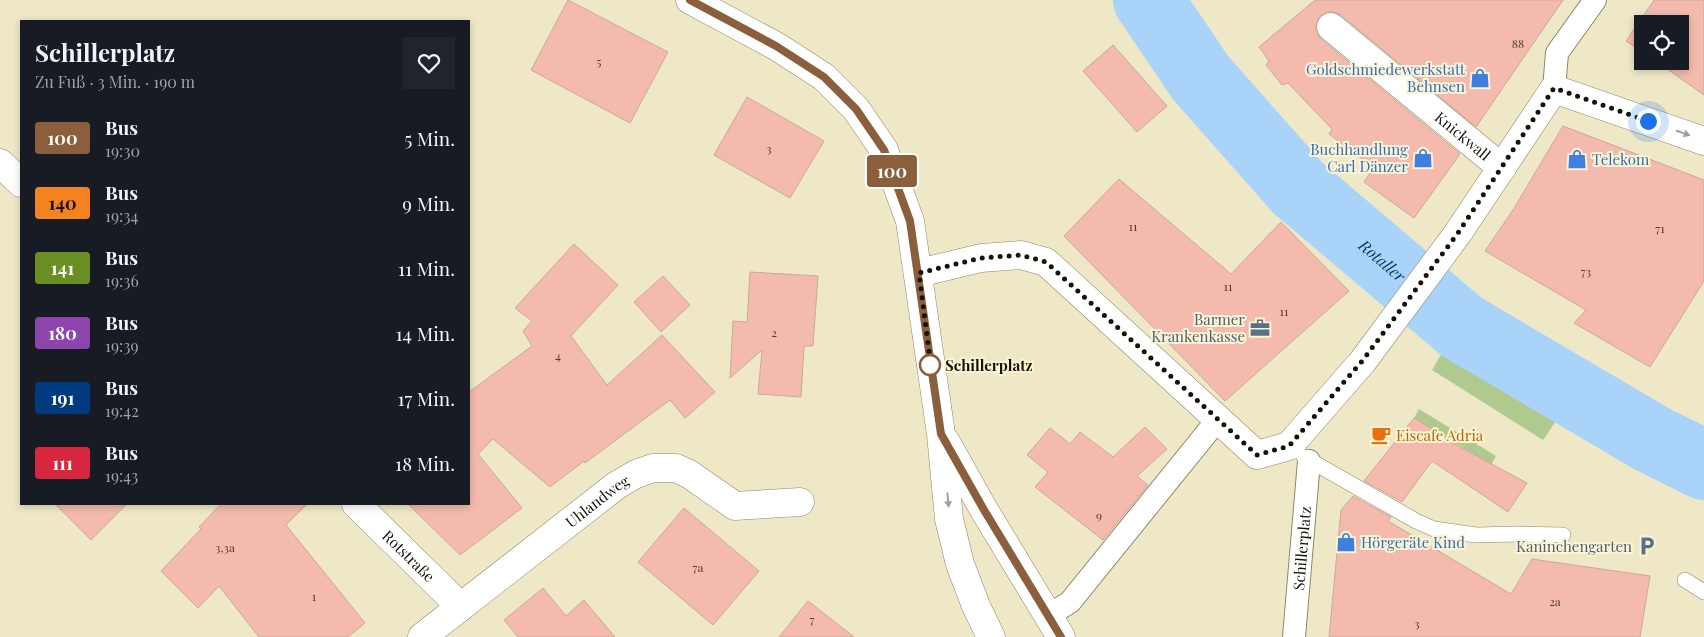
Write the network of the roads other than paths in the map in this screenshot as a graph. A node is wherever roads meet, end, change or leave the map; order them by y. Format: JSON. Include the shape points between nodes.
{"nodes":[{"id":1,"x":690,"y":0,"type":"edge"},
{"id":2,"x":1595,"y":0,"type":"edge"},
{"id":3,"x":1331,"y":27,"type":"dead end"},
{"id":4,"x":1554,"y":88,"type":"junction"},
{"id":5,"x":1704,"y":141,"type":"edge"},
{"id":6,"x":0,"y":162,"type":"edge"},
{"id":7,"x":1502,"y":168,"type":"junction"},
{"id":8,"x":20,"y":182,"type":"edge"},
{"id":9,"x":919,"y":273,"type":"junction"},
{"id":10,"x":1210,"y":429,"type":"dead end"},
{"id":11,"x":941,"y":434,"type":"junction"},
{"id":12,"x":1299,"y":453,"type":"junction"},
{"id":13,"x":800,"y":502,"type":"dead end"},
{"id":14,"x":357,"y":505,"type":"edge"},
{"id":15,"x":1563,"y":535,"type":"dead end"},
{"id":16,"x":1685,"y":580,"type":"dead end"},
{"id":17,"x":1704,"y":592,"type":"edge"},
{"id":18,"x":461,"y":607,"type":"junction"},
{"id":19,"x":1055,"y":627,"type":"edge"},
{"id":20,"x":422,"y":637,"type":"edge"},
{"id":21,"x":990,"y":637,"type":"edge"},
{"id":22,"x":1294,"y":637,"type":"edge"}],
"edges":[{"from":1,"to":9,"type":"street","via":[[776,46],[824,77],[856,109],[884,150],[894,175],[910,221]]},
{"from":2,"to":4,"type":"street","via":[[1557,53]]},
{"from":3,"to":7,"type":"street","name":"Knickwall"},
{"from":4,"to":5,"type":"street","one_way":true},
{"from":4,"to":7,"type":"street"},
{"from":6,"to":8,"type":"street"},
{"from":7,"to":12,"type":"street"},
{"from":9,"to":11,"type":"street"},
{"from":9,"to":12,"type":"street","via":[[981,258],[1021,255],[1046,262],[1257,455]]},
{"from":10,"to":19,"type":"street","via":[[1070,602]]},
{"from":11,"to":19,"type":"street"},
{"from":11,"to":21,"type":"street","one_way":true,"via":[[949,520],[960,564]]},
{"from":12,"to":15,"type":"lane","via":[[1434,529],[1476,535]]},
{"from":12,"to":22,"type":"street","name":"Schillerplatz"},
{"from":13,"to":18,"type":"street","name":"Uhlandweg","via":[[735,506],[689,474],[676,468],[653,468],[617,485]]},
{"from":14,"to":18,"type":"street","name":"Rotstraße"},
{"from":16,"to":17,"type":"lane"},
{"from":18,"to":20,"type":"street","name":"Uhlandweg"}]}
